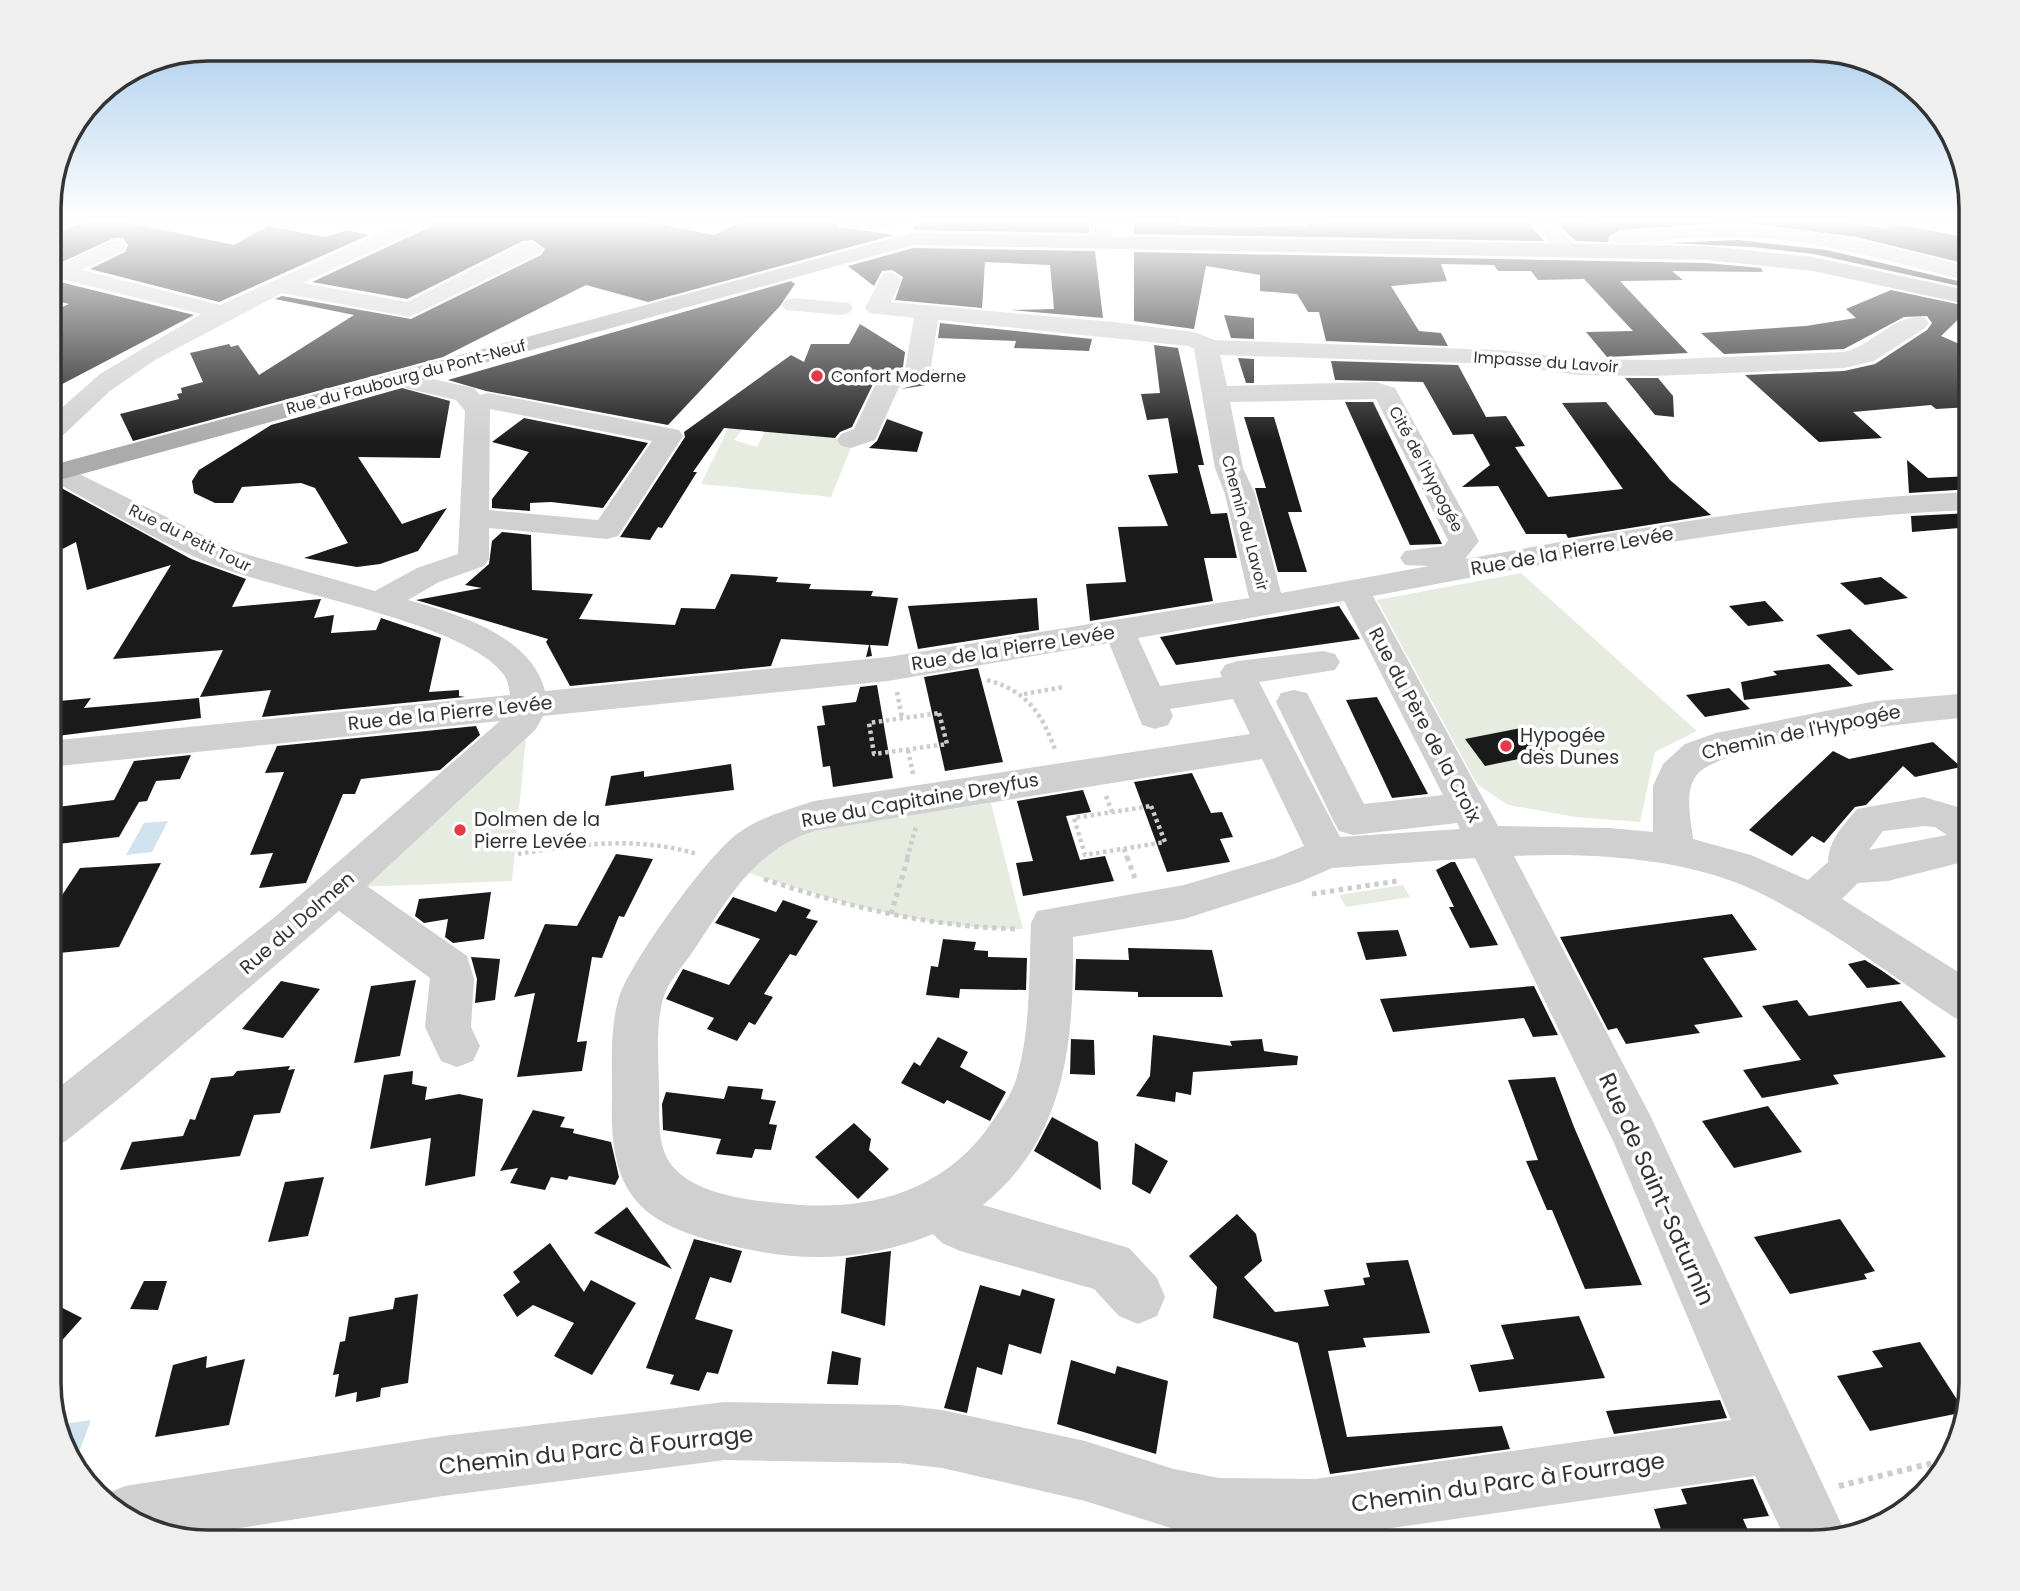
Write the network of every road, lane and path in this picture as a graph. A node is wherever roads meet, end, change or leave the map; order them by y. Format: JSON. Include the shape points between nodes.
{"nodes":[{"id":1,"x":149,"y":294,"type":"edge"},
{"id":2,"x":260,"y":294,"type":"edge"},
{"id":3,"x":327,"y":294,"type":"edge"},
{"id":4,"x":441,"y":294,"type":"edge"},
{"id":5,"x":678,"y":294,"type":"edge"},
{"id":6,"x":884,"y":294,"type":"edge"},
{"id":7,"x":794,"y":305,"type":"dead end"},
{"id":8,"x":841,"y":308,"type":"dead end"},
{"id":9,"x":224,"y":313,"type":"junction"},
{"id":10,"x":927,"y":313,"type":"junction"},
{"id":11,"x":1917,"y":323,"type":"dead end"},
{"id":12,"x":1207,"y":342,"type":"junction"},
{"id":13,"x":409,"y":376,"type":"junction"},
{"id":14,"x":1217,"y":394,"type":"junction"},
{"id":15,"x":474,"y":405,"type":"junction"},
{"id":16,"x":62,"y":421,"type":"edge"},
{"id":17,"x":850,"y":440,"type":"dead end"},
{"id":18,"x":62,"y":470,"type":"edge"},
{"id":19,"x":62,"y":476,"type":"edge"},
{"id":20,"x":1959,"y":501,"type":"edge"},
{"id":21,"x":474,"y":518,"type":"junction"},
{"id":22,"x":1354,"y":590,"type":"junction"},
{"id":23,"x":377,"y":604,"type":"junction"},
{"id":24,"x":1265,"y":606,"type":"junction"},
{"id":25,"x":1125,"y":644,"type":"dead end"},
{"id":26,"x":1323,"y":662,"type":"dead end"},
{"id":27,"x":857,"y":673,"type":"junction"},
{"id":28,"x":985,"y":680,"type":"dead end"},
{"id":29,"x":1242,"y":686,"type":"junction"},
{"id":30,"x":1064,"y":687,"type":"dead end"},
{"id":31,"x":1023,"y":694,"type":"junction"},
{"id":32,"x":1294,"y":702,"type":"dead end"},
{"id":33,"x":527,"y":705,"type":"junction"},
{"id":34,"x":1959,"y":706,"type":"edge"},
{"id":35,"x":902,"y":718,"type":"junction"},
{"id":36,"x":1270,"y":744,"type":"junction"},
{"id":37,"x":62,"y":753,"type":"edge"},
{"id":38,"x":1064,"y":776,"type":"junction"},
{"id":39,"x":917,"y":799,"type":"junction"},
{"id":40,"x":1112,"y":812,"type":"joint"},
{"id":41,"x":1959,"y":821,"type":"edge"},
{"id":42,"x":1478,"y":824,"type":"junction"},
{"id":43,"x":1959,"y":848,"type":"edge"},
{"id":44,"x":1674,"y":850,"type":"junction"},
{"id":45,"x":1328,"y":853,"type":"junction"},
{"id":46,"x":518,"y":854,"type":"dead end"},
{"id":47,"x":727,"y":866,"type":"junction"},
{"id":48,"x":1848,"y":868,"type":"junction"},
{"id":49,"x":1406,"y":879,"type":"dead end"},
{"id":50,"x":338,"y":888,"type":"junction"},
{"id":51,"x":1301,"y":896,"type":"dead end"},
{"id":52,"x":1812,"y":901,"type":"junction"},
{"id":53,"x":891,"y":914,"type":"junction"},
{"id":54,"x":1052,"y":929,"type":"junction"},
{"id":55,"x":1959,"y":996,"type":"edge"},
{"id":56,"x":457,"y":1046,"type":"dead end"},
{"id":57,"x":62,"y":1115,"type":"edge"},
{"id":58,"x":941,"y":1205,"type":"junction"},
{"id":59,"x":1138,"y":1297,"type":"dead end"},
{"id":60,"x":1771,"y":1444,"type":"junction"},
{"id":61,"x":1932,"y":1467,"type":"edge"},
{"id":62,"x":141,"y":1513,"type":"edge"},
{"id":63,"x":1808,"y":1519,"type":"edge"}],
"edges":[{"from":1,"to":9,"type":"street"},
{"from":2,"to":9,"type":"street"},
{"from":3,"to":4,"type":"street","via":[[410,310]]},
{"from":5,"to":13,"type":"main road","name":"Rue du Faubourg du Pont-Neuf"},
{"from":6,"to":10,"type":"street","via":[[877,309]]},
{"from":7,"to":8,"type":"street"},
{"from":9,"to":16,"type":"street","via":[[107,381]]},
{"from":10,"to":12,"type":"street"},
{"from":10,"to":17,"type":"street","via":[[917,374],[889,380],[865,434]]},
{"from":11,"to":12,"type":"street","name":"Impasse du Lavoir","via":[[1865,356],[1844,360],[1654,368]]},
{"from":12,"to":14,"type":"street","name":"Chemin du Lavoir"},
{"from":13,"to":15,"type":"street","via":[[414,383],[465,394]]},
{"from":13,"to":18,"type":"main road","name":"Rue du Faubourg du Pont-Neuf"},
{"from":14,"to":22,"type":"street","name":"Cité de l'Hypogée","via":[[1376,390],[1386,394],[1464,541],[1453,554],[1373,561],[1365,566]]},
{"from":14,"to":24,"type":"street","name":"Chemin du Lavoir","via":[[1229,468],[1240,494]]},
{"from":15,"to":21,"type":"street","via":[[478,411]]},
{"from":15,"to":21,"type":"street","via":[[488,401],[669,436],[607,530]]},
{"from":19,"to":23,"type":"street","name":"Rue du Petit Tour","via":[[223,557]]},
{"from":20,"to":22,"type":"street","name":"Rue de la Pierre Levée","via":[[1793,514]]},
{"from":21,"to":23,"type":"street","via":[[473,559],[428,575]]},
{"from":22,"to":24,"type":"street","name":"Rue de la Pierre Levée"},
{"from":22,"to":42,"type":"street","name":"Rue du Père de la Croix"},
{"from":23,"to":33,"type":"street","name":"Rue du Petit Tour","via":[[476,637],[512,662],[527,687]]},
{"from":24,"to":27,"type":"street","name":"Rue de la Pierre Levée"},
{"from":25,"to":29,"type":"street","via":[[1152,708]]},
{"from":26,"to":29,"type":"street","via":[[1237,673]]},
{"from":27,"to":33,"type":"street","name":"Rue de la Pierre Levée"},
{"from":27,"to":35,"type":"path","via":[[868,687],[896,683]]},
{"from":28,"to":31,"type":"path"},
{"from":29,"to":36,"type":"street"},
{"from":30,"to":31,"type":"path"},
{"from":31,"to":38,"type":"path","via":[[1040,712]]},
{"from":32,"to":42,"type":"street","via":[[1353,820]]},
{"from":33,"to":37,"type":"street","name":"Rue de la Pierre Levée"},
{"from":33,"to":50,"type":"street","name":"Rue du Dolmen","via":[[523,720]]},
{"from":34,"to":44,"type":"street","name":"Chemin de l'Hypogée","via":[[1876,713],[1696,752],[1682,762],[1670,799]]},
{"from":35,"to":35,"type":"path","via":[[869,723],[874,754],[947,744],[939,713]]},
{"from":36,"to":38,"type":"street","name":"Rue du Capitaine Dreyfus"},
{"from":36,"to":45,"type":"street"},
{"from":38,"to":39,"type":"street","name":"Rue du Capitaine Dreyfus"},
{"from":39,"to":47,"type":"street","name":"Rue du Capitaine Dreyfus","via":[[789,822],[754,840]]},
{"from":39,"to":53,"type":"path","via":[[916,833]]},
{"from":40,"to":40,"type":"path","via":[[1073,818],[1086,855],[1165,842],[1151,806]]},
{"from":41,"to":48,"type":"street","via":[[1939,811],[1920,810],[1871,819],[1849,847]]},
{"from":42,"to":44,"type":"street","name":"Rue du Père de la Croix"},
{"from":42,"to":45,"type":"street"},
{"from":42,"to":60,"type":"street","name":"Rue de Saint-Saturnin","via":[[1633,1131]]},
{"from":43,"to":48,"type":"street","via":[[1888,865]]},
{"from":44,"to":52,"type":"street","name":"Rue du Père de la Croix","via":[[1737,866]]},
{"from":45,"to":54,"type":"street","via":[[1286,871],[1184,902],[1052,923]]},
{"from":46,"to":47,"type":"path","via":[[654,844]]},
{"from":47,"to":53,"type":"path","via":[[849,906]]},
{"from":47,"to":58,"type":"street","name":"Rue du Capitaine Dreyfus","via":[[652,975],[638,1005],[636,1133],[640,1157],[658,1188],[677,1203],[774,1230],[854,1229],[893,1222]]},
{"from":48,"to":52,"type":"street"},
{"from":49,"to":51,"type":"path"},
{"from":50,"to":56,"type":"street","via":[[447,963],[453,975],[446,1027]]},
{"from":50,"to":57,"type":"street","name":"Rue du Dolmen"},
{"from":52,"to":55,"type":"street","name":"Rue du Père de la Croix"},
{"from":53,"to":54,"type":"path","via":[[995,929]]},
{"from":54,"to":58,"type":"street","name":"Rue du Capitaine Dreyfus","via":[[1051,1005],[1039,1081],[1006,1147],[978,1181]]},
{"from":58,"to":59,"type":"street","via":[[960,1225],[1110,1268]]},
{"from":60,"to":62,"type":"street","name":"Chemin du Parc à Fourrage","via":[[1315,1509],[1266,1510],[1219,1508],[1174,1499],[1085,1471],[942,1439],[851,1431],[725,1431],[443,1466]]},
{"from":60,"to":63,"type":"street","name":"Rue de Saint-Saturnin"},
{"from":61,"to":63,"type":"path"}]}
